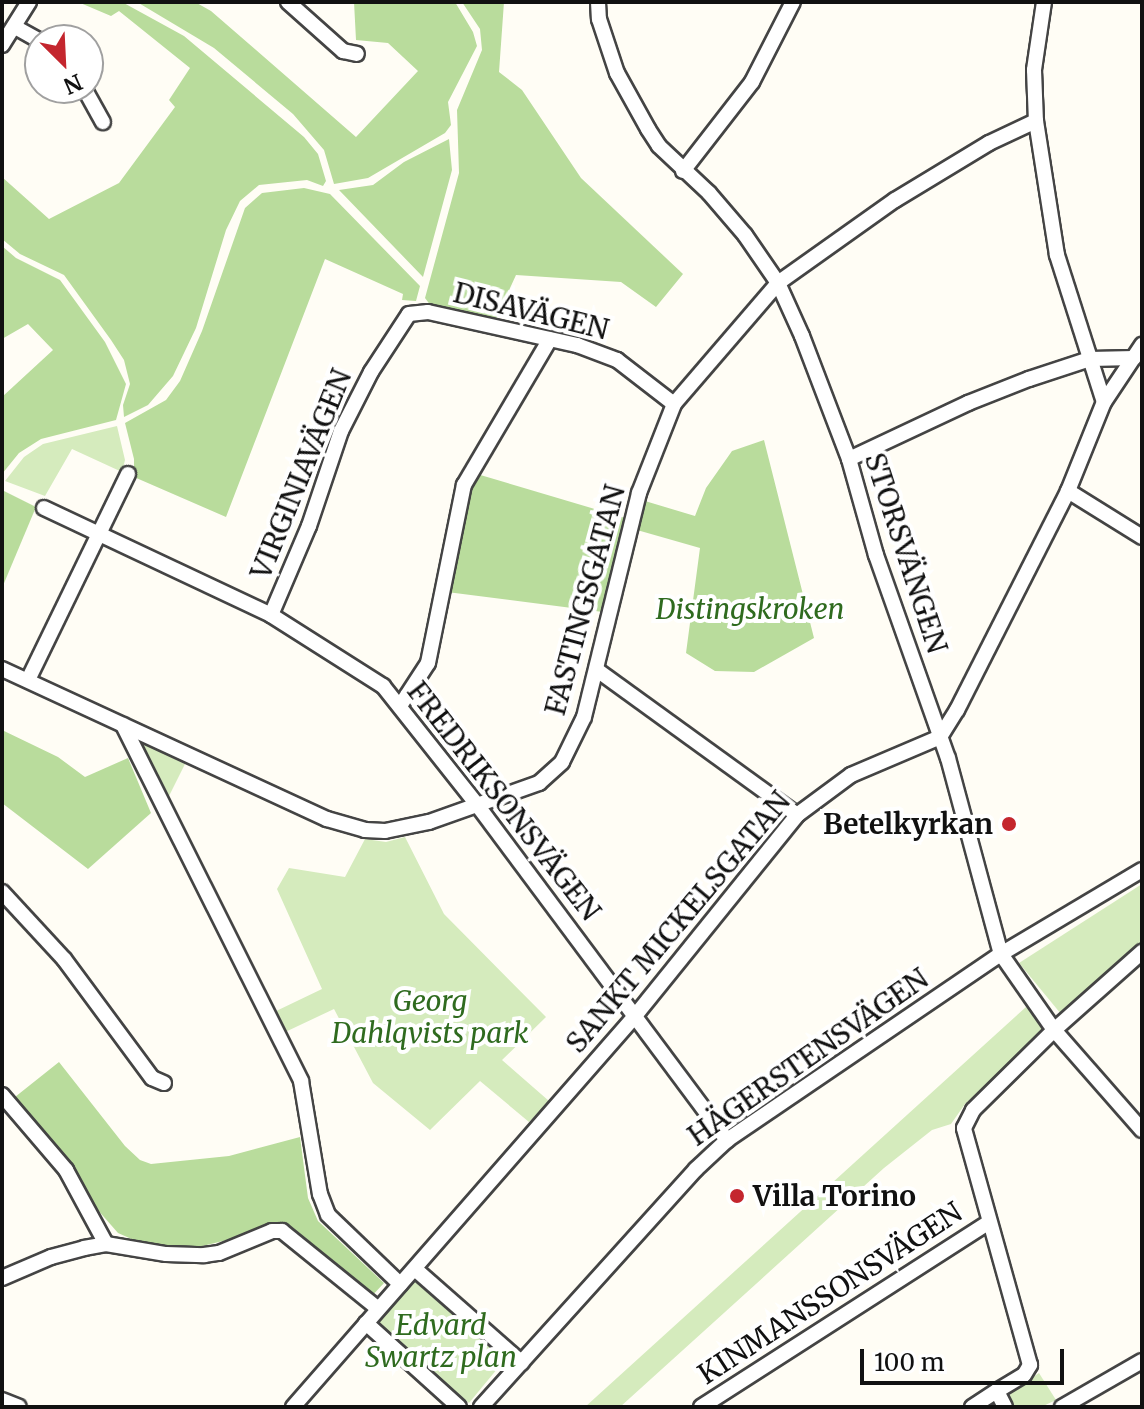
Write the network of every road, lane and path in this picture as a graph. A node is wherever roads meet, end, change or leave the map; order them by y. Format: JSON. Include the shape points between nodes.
{"nodes":[{"id":1,"x":29,"y":2,"type":"edge"},
{"id":2,"x":288,"y":2,"type":"edge"},
{"id":3,"x":598,"y":2,"type":"edge"},
{"id":4,"x":793,"y":2,"type":"edge"},
{"id":5,"x":1044,"y":2,"type":"edge"},
{"id":6,"x":15,"y":27,"type":"junction"},
{"id":7,"x":24,"y":32,"type":"edge"},
{"id":8,"x":2,"y":45,"type":"edge"},
{"id":9,"x":357,"y":54,"type":"dead end"},
{"id":10,"x":93,"y":104,"type":"edge"},
{"id":11,"x":1036,"y":121,"type":"junction"},
{"id":12,"x":103,"y":122,"type":"dead end"},
{"id":13,"x":683,"y":171,"type":"junction"},
{"id":14,"x":778,"y":283,"type":"junction"},
{"id":15,"x":409,"y":314,"type":"joint"},
{"id":16,"x":550,"y":339,"type":"junction"},
{"id":17,"x":1138,"y":352,"type":"edge"},
{"id":18,"x":1090,"y":359,"type":"junction"},
{"id":19,"x":1104,"y":402,"type":"junction"},
{"id":20,"x":674,"y":404,"type":"junction"},
{"id":21,"x":849,"y":459,"type":"junction"},
{"id":22,"x":128,"y":474,"type":"dead end"},
{"id":23,"x":1068,"y":491,"type":"junction"},
{"id":24,"x":44,"y":508,"type":"dead end"},
{"id":25,"x":99,"y":534,"type":"junction"},
{"id":26,"x":1142,"y":537,"type":"edge"},
{"id":27,"x":271,"y":615,"type":"junction"},
{"id":28,"x":2,"y":669,"type":"edge"},
{"id":29,"x":597,"y":670,"type":"junction"},
{"id":30,"x":28,"y":680,"type":"junction"},
{"id":31,"x":400,"y":706,"type":"junction"},
{"id":32,"x":123,"y":725,"type":"junction"},
{"id":33,"x":940,"y":737,"type":"junction"},
{"id":34,"x":478,"y":806,"type":"junction"},
{"id":35,"x":797,"y":815,"type":"junction"},
{"id":36,"x":1142,"y":870,"type":"edge"},
{"id":37,"x":2,"y":892,"type":"edge"},
{"id":38,"x":1142,"y":952,"type":"edge"},
{"id":39,"x":1001,"y":954,"type":"junction"},
{"id":40,"x":635,"y":1016,"type":"junction"},
{"id":41,"x":1054,"y":1030,"type":"junction"},
{"id":42,"x":164,"y":1083,"type":"dead end"},
{"id":43,"x":2,"y":1095,"type":"edge"},
{"id":44,"x":1142,"y":1130,"type":"edge"},
{"id":45,"x":727,"y":1140,"type":"junction"},
{"id":46,"x":988,"y":1223,"type":"junction"},
{"id":47,"x":106,"y":1244,"type":"junction"},
{"id":48,"x":415,"y":1269,"type":"junction"},
{"id":49,"x":2,"y":1278,"type":"edge"},
{"id":50,"x":400,"y":1284,"type":"junction"},
{"id":51,"x":377,"y":1308,"type":"junction"},
{"id":52,"x":366,"y":1323,"type":"junction"},
{"id":53,"x":1142,"y":1361,"type":"edge"},
{"id":54,"x":522,"y":1363,"type":"junction"},
{"id":55,"x":997,"y":1391,"type":"junction"},
{"id":56,"x":2,"y":1400,"type":"edge"},
{"id":57,"x":19,"y":1407,"type":"edge"},
{"id":58,"x":293,"y":1407,"type":"edge"},
{"id":59,"x":459,"y":1407,"type":"edge"},
{"id":60,"x":481,"y":1407,"type":"edge"},
{"id":61,"x":701,"y":1407,"type":"edge"},
{"id":62,"x":972,"y":1407,"type":"edge"},
{"id":63,"x":1005,"y":1407,"type":"edge"},
{"id":64,"x":1062,"y":1407,"type":"edge"}],
"edges":[{"from":1,"to":6,"type":"street"},
{"from":2,"to":9,"type":"street","via":[[343,51]]},
{"from":3,"to":13,"type":"street","name":"STORSVÄNGEN","via":[[599,19],[630,100]]},
{"from":4,"to":13,"type":"street","via":[[752,82]]},
{"from":5,"to":11,"type":"street","via":[[1034,70]]},
{"from":6,"to":7,"type":"street"},
{"from":6,"to":8,"type":"street"},
{"from":10,"to":12,"type":"street"},
{"from":11,"to":14,"type":"street","name":"FASTINGSGATAN","via":[[925,181]]},
{"from":11,"to":18,"type":"street","via":[[1057,255]]},
{"from":13,"to":14,"type":"street","name":"STORSVÄNGEN","via":[[730,217]]},
{"from":14,"to":20,"type":"street","name":"FASTINGSGATAN"},
{"from":14,"to":21,"type":"street","name":"STORSVÄNGEN"},
{"from":15,"to":16,"type":"street","name":"DISAVÄGEN","via":[[428,312]]},
{"from":15,"to":27,"type":"street","name":"VIRGINIAVÄGEN","via":[[341,431]]},
{"from":16,"to":20,"type":"street","name":"DISAVÄGEN","via":[[617,360]]},
{"from":16,"to":31,"type":"street","via":[[464,485],[428,663]]},
{"from":17,"to":18,"type":"street"},
{"from":17,"to":19,"type":"street"},
{"from":18,"to":19,"type":"street"},
{"from":18,"to":21,"type":"street","via":[[968,403]]},
{"from":19,"to":23,"type":"street"},
{"from":20,"to":29,"type":"street","name":"FASTINGSGATAN","via":[[639,493]]},
{"from":21,"to":33,"type":"street","name":"STORSVÄNGEN","via":[[876,555]]},
{"from":22,"to":25,"type":"street"},
{"from":23,"to":26,"type":"street"},
{"from":23,"to":33,"type":"street"},
{"from":24,"to":25,"type":"street","name":"FREDRIKSONSVÄGEN"},
{"from":25,"to":27,"type":"street","name":"FREDRIKSONSVÄGEN"},
{"from":25,"to":30,"type":"street"},
{"from":27,"to":31,"type":"street","name":"FREDRIKSONSVÄGEN","via":[[383,686]]},
{"from":28,"to":30,"type":"street","name":"FASTINGSGATAN"},
{"from":29,"to":34,"type":"street","name":"FASTINGSGATAN","via":[[584,717],[562,762],[539,783]]},
{"from":29,"to":35,"type":"street"},
{"from":30,"to":32,"type":"street","name":"FASTINGSGATAN"},
{"from":31,"to":34,"type":"street","name":"FREDRIKSONSVÄGEN"},
{"from":32,"to":34,"type":"street","name":"FASTINGSGATAN","via":[[327,819],[365,830],[406,828]]},
{"from":32,"to":50,"type":"street","via":[[301,1081],[328,1215]]},
{"from":33,"to":35,"type":"street","name":"SANKT MICKELSGATAN","via":[[851,775]]},
{"from":33,"to":39,"type":"street","name":"STORSVÄNGEN"},
{"from":34,"to":40,"type":"street","name":"FREDRIKSONSVÄGEN"},
{"from":35,"to":40,"type":"street","name":"SANKT MICKELSGATAN"},
{"from":36,"to":39,"type":"street","name":"HÄGERSTENSVÄGEN"},
{"from":37,"to":42,"type":"street","via":[[64,959],[152,1078]]},
{"from":38,"to":41,"type":"street"},
{"from":39,"to":41,"type":"street","name":"STORSVÄNGEN"},
{"from":39,"to":45,"type":"street","name":"HÄGERSTENSVÄGEN"},
{"from":40,"to":45,"type":"street","name":"FREDRIKSONSVÄGEN"},
{"from":40,"to":48,"type":"street","name":"SANKT MICKELSGATAN"},
{"from":41,"to":44,"type":"street","name":"STORSVÄNGEN"},
{"from":41,"to":46,"type":"street","via":[[973,1110],[964,1128]]},
{"from":43,"to":47,"type":"street","via":[[57,1156]]},
{"from":45,"to":54,"type":"street","name":"HÄGERSTENSVÄGEN"},
{"from":46,"to":55,"type":"street","via":[[1030,1365],[1024,1375]]},
{"from":46,"to":61,"type":"street","name":"KINMANSSONSVÄGEN"},
{"from":47,"to":49,"type":"street","via":[[51,1257]]},
{"from":47,"to":51,"type":"street","via":[[204,1255],[282,1231]]},
{"from":48,"to":50,"type":"street","name":"SANKT MICKELSGATAN"},
{"from":48,"to":54,"type":"street"},
{"from":50,"to":51,"type":"street","name":"SANKT MICKELSGATAN"},
{"from":51,"to":52,"type":"street","name":"SANKT MICKELSGATAN"},
{"from":52,"to":58,"type":"street","name":"SANKT MICKELSGATAN"},
{"from":52,"to":59,"type":"street"},
{"from":53,"to":64,"type":"street"},
{"from":54,"to":60,"type":"street","name":"HÄGERSTENSVÄGEN"},
{"from":55,"to":62,"type":"street"},
{"from":55,"to":63,"type":"street"},
{"from":56,"to":57,"type":"street"}]}
